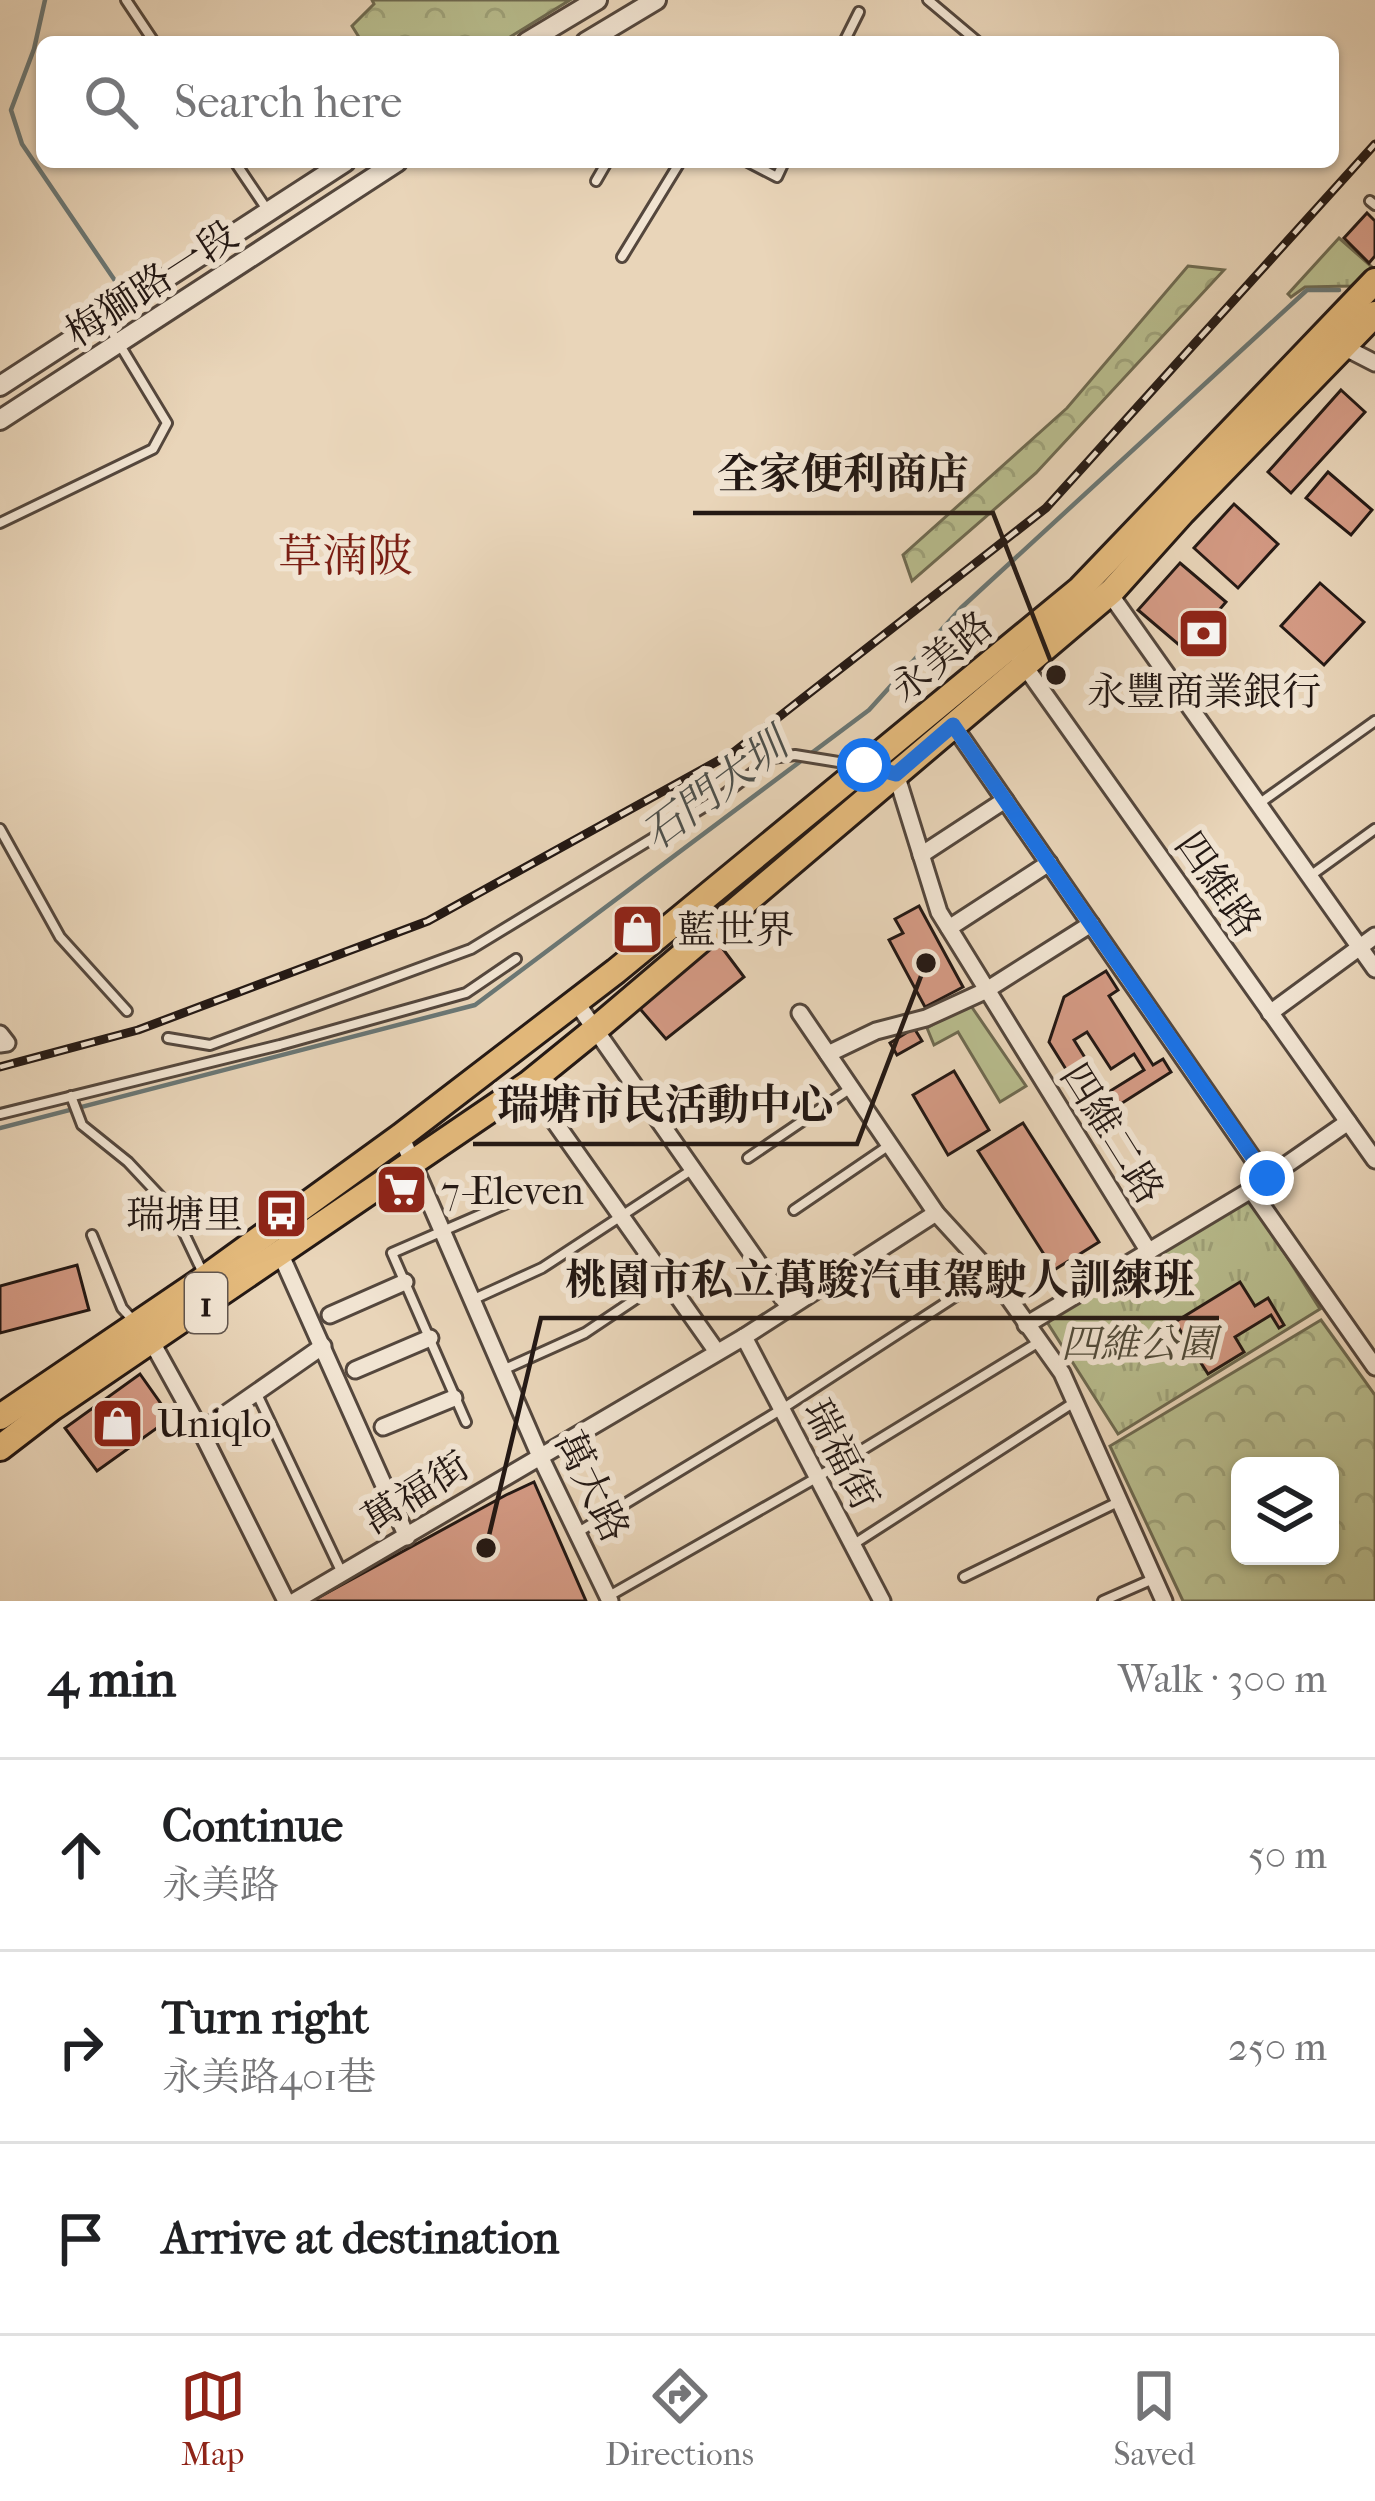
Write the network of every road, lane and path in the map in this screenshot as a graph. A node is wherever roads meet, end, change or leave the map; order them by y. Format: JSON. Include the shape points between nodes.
{"nodes":[{"id":1,"x":126,"y":0,"type":"edge"},
{"id":2,"x":597,"y":0,"type":"edge"},
{"id":3,"x":656,"y":0,"type":"edge"},
{"id":4,"x":928,"y":0,"type":"edge"},
{"id":5,"x":859,"y":12,"type":"dead end"},
{"id":6,"x":150,"y":36,"type":"edge"},
{"id":7,"x":537,"y":36,"type":"edge"},
{"id":8,"x":596,"y":36,"type":"edge"},
{"id":9,"x":847,"y":36,"type":"edge"},
{"id":10,"x":971,"y":36,"type":"edge"},
{"id":11,"x":239,"y":168,"type":"edge"},
{"id":12,"x":336,"y":168,"type":"edge"},
{"id":13,"x":389,"y":168,"type":"edge"},
{"id":14,"x":604,"y":168,"type":"edge"},
{"id":15,"x":676,"y":168,"type":"edge"},
{"id":16,"x":596,"y":181,"type":"dead end"},
{"id":17,"x":269,"y":212,"type":"junction"},
{"id":18,"x":622,"y":257,"type":"dead end"},
{"id":19,"x":1375,"y":281,"type":"edge"},
{"id":20,"x":1368,"y":309,"type":"edge"},
{"id":21,"x":106,"y":321,"type":"junction"},
{"id":22,"x":1333,"y":342,"type":"junction"},
{"id":23,"x":121,"y":343,"type":"junction"},
{"id":24,"x":1375,"y":363,"type":"edge"},
{"id":25,"x":0,"y":386,"type":"edge"},
{"id":26,"x":0,"y":420,"type":"edge"},
{"id":27,"x":0,"y":523,"type":"edge"},
{"id":28,"x":1110,"y":594,"type":"junction"},
{"id":29,"x":1017,"y":656,"type":"junction"},
{"id":30,"x":1375,"y":721,"type":"edge"},
{"id":31,"x":953,"y":725,"type":"junction"},
{"id":32,"x":864,"y":765,"type":"junction"},
{"id":33,"x":896,"y":774,"type":"junction"},
{"id":34,"x":1005,"y":800,"type":"junction"},
{"id":35,"x":1259,"y":804,"type":"junction"},
{"id":36,"x":1375,"y":829,"type":"edge"},
{"id":37,"x":0,"y":830,"type":"edge"},
{"id":38,"x":921,"y":855,"type":"junction"},
{"id":39,"x":1048,"y":862,"type":"junction"},
{"id":40,"x":1310,"y":876,"type":"junction"},
{"id":41,"x":1091,"y":924,"type":"junction"},
{"id":42,"x":949,"y":928,"type":"junction"},
{"id":43,"x":1375,"y":936,"type":"edge"},
{"id":44,"x":1359,"y":947,"type":"junction"},
{"id":45,"x":516,"y":959,"type":"dead end"},
{"id":46,"x":1375,"y":969,"type":"edge"},
{"id":47,"x":985,"y":991,"type":"junction"},
{"id":48,"x":576,"y":1002,"type":"junction"},
{"id":49,"x":127,"y":1012,"type":"dead end"},
{"id":50,"x":800,"y":1013,"type":"dead end"},
{"id":51,"x":1270,"y":1013,"type":"junction"},
{"id":52,"x":597,"y":1028,"type":"junction"},
{"id":53,"x":168,"y":1038,"type":"dead end"},
{"id":54,"x":828,"y":1054,"type":"junction"},
{"id":55,"x":528,"y":1084,"type":"junction"},
{"id":56,"x":851,"y":1088,"type":"junction"},
{"id":57,"x":72,"y":1100,"type":"junction"},
{"id":58,"x":0,"y":1114,"type":"edge"},
{"id":59,"x":1348,"y":1122,"type":"junction"},
{"id":60,"x":401,"y":1136,"type":"junction"},
{"id":61,"x":889,"y":1145,"type":"junction"},
{"id":62,"x":748,"y":1158,"type":"dead end"},
{"id":63,"x":1375,"y":1160,"type":"edge"},
{"id":64,"x":416,"y":1162,"type":"junction"},
{"id":65,"x":694,"y":1168,"type":"junction"},
{"id":66,"x":1267,"y":1178,"type":"junction"},
{"id":67,"x":1251,"y":1190,"type":"junction"},
{"id":68,"x":512,"y":1201,"type":"dead end"},
{"id":69,"x":794,"y":1210,"type":"dead end"},
{"id":70,"x":936,"y":1213,"type":"junction"},
{"id":71,"x":621,"y":1216,"type":"junction"},
{"id":72,"x":441,"y":1229,"type":"junction"},
{"id":73,"x":92,"y":1235,"type":"dead end"},
{"id":74,"x":1149,"y":1252,"type":"junction"},
{"id":75,"x":280,"y":1253,"type":"junction"},
{"id":76,"x":991,"y":1273,"type":"junction"},
{"id":77,"x":205,"y":1278,"type":"junction"},
{"id":78,"x":666,"y":1279,"type":"junction"},
{"id":79,"x":405,"y":1282,"type":"junction"},
{"id":80,"x":473,"y":1300,"type":"junction"},
{"id":81,"x":789,"y":1307,"type":"junction"},
{"id":82,"x":330,"y":1315,"type":"dead end"},
{"id":83,"x":1027,"y":1325,"type":"junction"},
{"id":84,"x":144,"y":1332,"type":"junction"},
{"id":85,"x":744,"y":1337,"type":"junction"},
{"id":86,"x":430,"y":1338,"type":"junction"},
{"id":87,"x":1039,"y":1342,"type":"junction"},
{"id":88,"x":323,"y":1346,"type":"junction"},
{"id":89,"x":717,"y":1352,"type":"junction"},
{"id":90,"x":1375,"y":1367,"type":"edge"},
{"id":91,"x":355,"y":1370,"type":"dead end"},
{"id":92,"x":503,"y":1370,"type":"junction"},
{"id":93,"x":256,"y":1392,"type":"junction"},
{"id":94,"x":454,"y":1397,"type":"junction"},
{"id":95,"x":1075,"y":1402,"type":"junction"},
{"id":96,"x":782,"y":1409,"type":"junction"},
{"id":97,"x":0,"y":1417,"type":"edge"},
{"id":98,"x":466,"y":1422,"type":"dead end"},
{"id":99,"x":383,"y":1427,"type":"dead end"},
{"id":100,"x":201,"y":1431,"type":"junction"},
{"id":101,"x":0,"y":1448,"type":"edge"},
{"id":102,"x":539,"y":1454,"type":"junction"},
{"id":103,"x":816,"y":1478,"type":"junction"},
{"id":104,"x":1120,"y":1502,"type":"junction"},
{"id":105,"x":580,"y":1532,"type":"junction"},
{"id":106,"x":407,"y":1537,"type":"junction"},
{"id":107,"x":853,"y":1545,"type":"junction"},
{"id":108,"x":343,"y":1575,"type":"junction"},
{"id":109,"x":964,"y":1576,"type":"dead end"},
{"id":110,"x":1154,"y":1579,"type":"junction"},
{"id":111,"x":609,"y":1599,"type":"edge"},
{"id":112,"x":291,"y":1601,"type":"edge"},
{"id":113,"x":882,"y":1601,"type":"edge"},
{"id":114,"x":1103,"y":1601,"type":"edge"},
{"id":115,"x":1164,"y":1601,"type":"edge"}],
"edges":[{"from":1,"to":6,"type":"lane"},
{"from":2,"to":7,"type":"street"},
{"from":3,"to":8,"type":"street"},
{"from":4,"to":10,"type":"lane"},
{"from":5,"to":9,"type":"lane"},
{"from":11,"to":17,"type":"lane"},
{"from":12,"to":17,"type":"street","name":"梅獅路一段"},
{"from":13,"to":23,"type":"street","name":"梅獅路一段"},
{"from":14,"to":16,"type":"lane"},
{"from":15,"to":18,"type":"lane"},
{"from":17,"to":21,"type":"street","name":"梅獅路一段"},
{"from":19,"to":20,"type":"main road","name":"永美路","number":"1"},
{"from":20,"to":22,"type":"main road","name":"永美路","number":"1"},
{"from":21,"to":23,"type":"lane"},
{"from":21,"to":25,"type":"street","name":"梅獅路一段"},
{"from":22,"to":24,"type":"street"},
{"from":22,"to":28,"type":"main road","name":"永美路","number":"1"},
{"from":22,"to":29,"type":"main road","name":"永美路","number":"1"},
{"from":23,"to":26,"type":"street","name":"梅獅路一段"},
{"from":23,"to":27,"type":"lane","via":[[167,423],[153,449]]},
{"from":28,"to":29,"type":"main road","name":"永美路","number":"1"},
{"from":28,"to":35,"type":"street"},
{"from":29,"to":31,"type":"main road","name":"永美路","number":"1"},
{"from":29,"to":32,"type":"main road","name":"永美路","number":"1"},
{"from":29,"to":51,"type":"street","name":"四維路"},
{"from":30,"to":35,"type":"lane"},
{"from":31,"to":33,"type":"main road","name":"永美路","number":"1"},
{"from":31,"to":34,"type":"street"},
{"from":32,"to":33,"type":"street"},
{"from":32,"to":48,"type":"main road","name":"永美路","number":"1"},
{"from":32,"to":53,"type":"lane","via":[[772,758],[471,949],[210,1045]]},
{"from":33,"to":38,"type":"street","name":"四維二路"},
{"from":33,"to":52,"type":"main road","name":"永美路","number":"1"},
{"from":34,"to":38,"type":"street"},
{"from":34,"to":39,"type":"street"},
{"from":35,"to":40,"type":"street"},
{"from":36,"to":40,"type":"lane"},
{"from":37,"to":49,"type":"lane","via":[[60,937]]},
{"from":38,"to":42,"type":"street","name":"四維二路"},
{"from":39,"to":41,"type":"street"},
{"from":39,"to":42,"type":"street"},
{"from":40,"to":44,"type":"street"},
{"from":41,"to":47,"type":"street"},
{"from":41,"to":66,"type":"street"},
{"from":42,"to":47,"type":"street","name":"四維二路"},
{"from":43,"to":44,"type":"street"},
{"from":44,"to":46,"type":"street"},
{"from":44,"to":51,"type":"street"},
{"from":45,"to":57,"type":"lane","via":[[466,993]]},
{"from":47,"to":54,"type":"street"},
{"from":47,"to":74,"type":"street","name":"四維二路"},
{"from":48,"to":52,"type":"street"},
{"from":48,"to":60,"type":"main road","name":"永美路","number":"1"},
{"from":50,"to":54,"type":"street"},
{"from":51,"to":59,"type":"street","name":"四維路"},
{"from":52,"to":55,"type":"main road","name":"永美路","number":"1"},
{"from":52,"to":65,"type":"street"},
{"from":54,"to":56,"type":"street"},
{"from":55,"to":64,"type":"main road","name":"永美路","number":"1"},
{"from":55,"to":71,"type":"street"},
{"from":56,"to":61,"type":"street"},
{"from":56,"to":62,"type":"lane"},
{"from":57,"to":58,"type":"lane"},
{"from":57,"to":77,"type":"lane","via":[[82,1125],[173,1210]]},
{"from":59,"to":63,"type":"street","name":"四維路"},
{"from":59,"to":66,"type":"street","name":"四維二路"},
{"from":60,"to":64,"type":"street","name":"萬大路"},
{"from":60,"to":77,"type":"main road","number":"1"},
{"from":61,"to":69,"type":"lane"},
{"from":61,"to":70,"type":"street"},
{"from":64,"to":72,"type":"street","name":"萬大路"},
{"from":64,"to":75,"type":"main road","number":"1"},
{"from":65,"to":71,"type":"lane"},
{"from":65,"to":81,"type":"street"},
{"from":66,"to":67,"type":"street","name":"四維二路"},
{"from":67,"to":74,"type":"street","name":"四維二路"},
{"from":67,"to":90,"type":"street"},
{"from":68,"to":72,"type":"lane"},
{"from":70,"to":76,"type":"street"},
{"from":70,"to":81,"type":"street","name":"萬福街"},
{"from":71,"to":78,"type":"street"},
{"from":71,"to":80,"type":"lane","via":[[542,1268]]},
{"from":72,"to":79,"type":"lane","via":[[392,1253]]},
{"from":72,"to":80,"type":"street","name":"萬大路"},
{"from":73,"to":84,"type":"lane","via":[[122,1308]]},
{"from":74,"to":83,"type":"street"},
{"from":75,"to":84,"type":"main road","number":"1"},
{"from":75,"to":88,"type":"street"},
{"from":76,"to":83,"type":"street"},
{"from":76,"to":96,"type":"lane"},
{"from":77,"to":84,"type":"main road","number":"1"},
{"from":78,"to":89,"type":"street"},
{"from":78,"to":92,"type":"lane","via":[[585,1333]]},
{"from":79,"to":82,"type":"street"},
{"from":79,"to":86,"type":"lane"},
{"from":80,"to":92,"type":"street","name":"萬大路"},
{"from":81,"to":85,"type":"street","name":"萬福街"},
{"from":83,"to":87,"type":"street"},
{"from":84,"to":97,"type":"main road","number":"1"},
{"from":84,"to":100,"type":"street"},
{"from":84,"to":101,"type":"main road","number":"1"},
{"from":85,"to":89,"type":"street","name":"萬福街"},
{"from":85,"to":96,"type":"street","name":"瑞福街"},
{"from":86,"to":91,"type":"street"},
{"from":86,"to":94,"type":"lane"},
{"from":87,"to":95,"type":"street"},
{"from":87,"to":103,"type":"lane"},
{"from":88,"to":93,"type":"street"},
{"from":88,"to":106,"type":"street"},
{"from":89,"to":102,"type":"street","name":"萬福街"},
{"from":92,"to":102,"type":"street","name":"萬大路"},
{"from":93,"to":100,"type":"street"},
{"from":93,"to":108,"type":"lane"},
{"from":94,"to":98,"type":"lane"},
{"from":94,"to":99,"type":"street"},
{"from":95,"to":104,"type":"street"},
{"from":95,"to":107,"type":"lane"},
{"from":96,"to":103,"type":"street","name":"瑞福街"},
{"from":96,"to":105,"type":"lane"},
{"from":100,"to":112,"type":"street"},
{"from":102,"to":105,"type":"street","name":"萬大路"},
{"from":102,"to":106,"type":"street","name":"萬福街"},
{"from":103,"to":107,"type":"street","name":"瑞福街"},
{"from":103,"to":111,"type":"lane"},
{"from":104,"to":109,"type":"lane"},
{"from":104,"to":110,"type":"street"},
{"from":105,"to":111,"type":"street","name":"萬大路"},
{"from":106,"to":108,"type":"street","name":"萬福街"},
{"from":107,"to":113,"type":"street","name":"瑞福街"},
{"from":108,"to":112,"type":"street","name":"萬福街"},
{"from":110,"to":114,"type":"lane"},
{"from":110,"to":115,"type":"street"}]}
